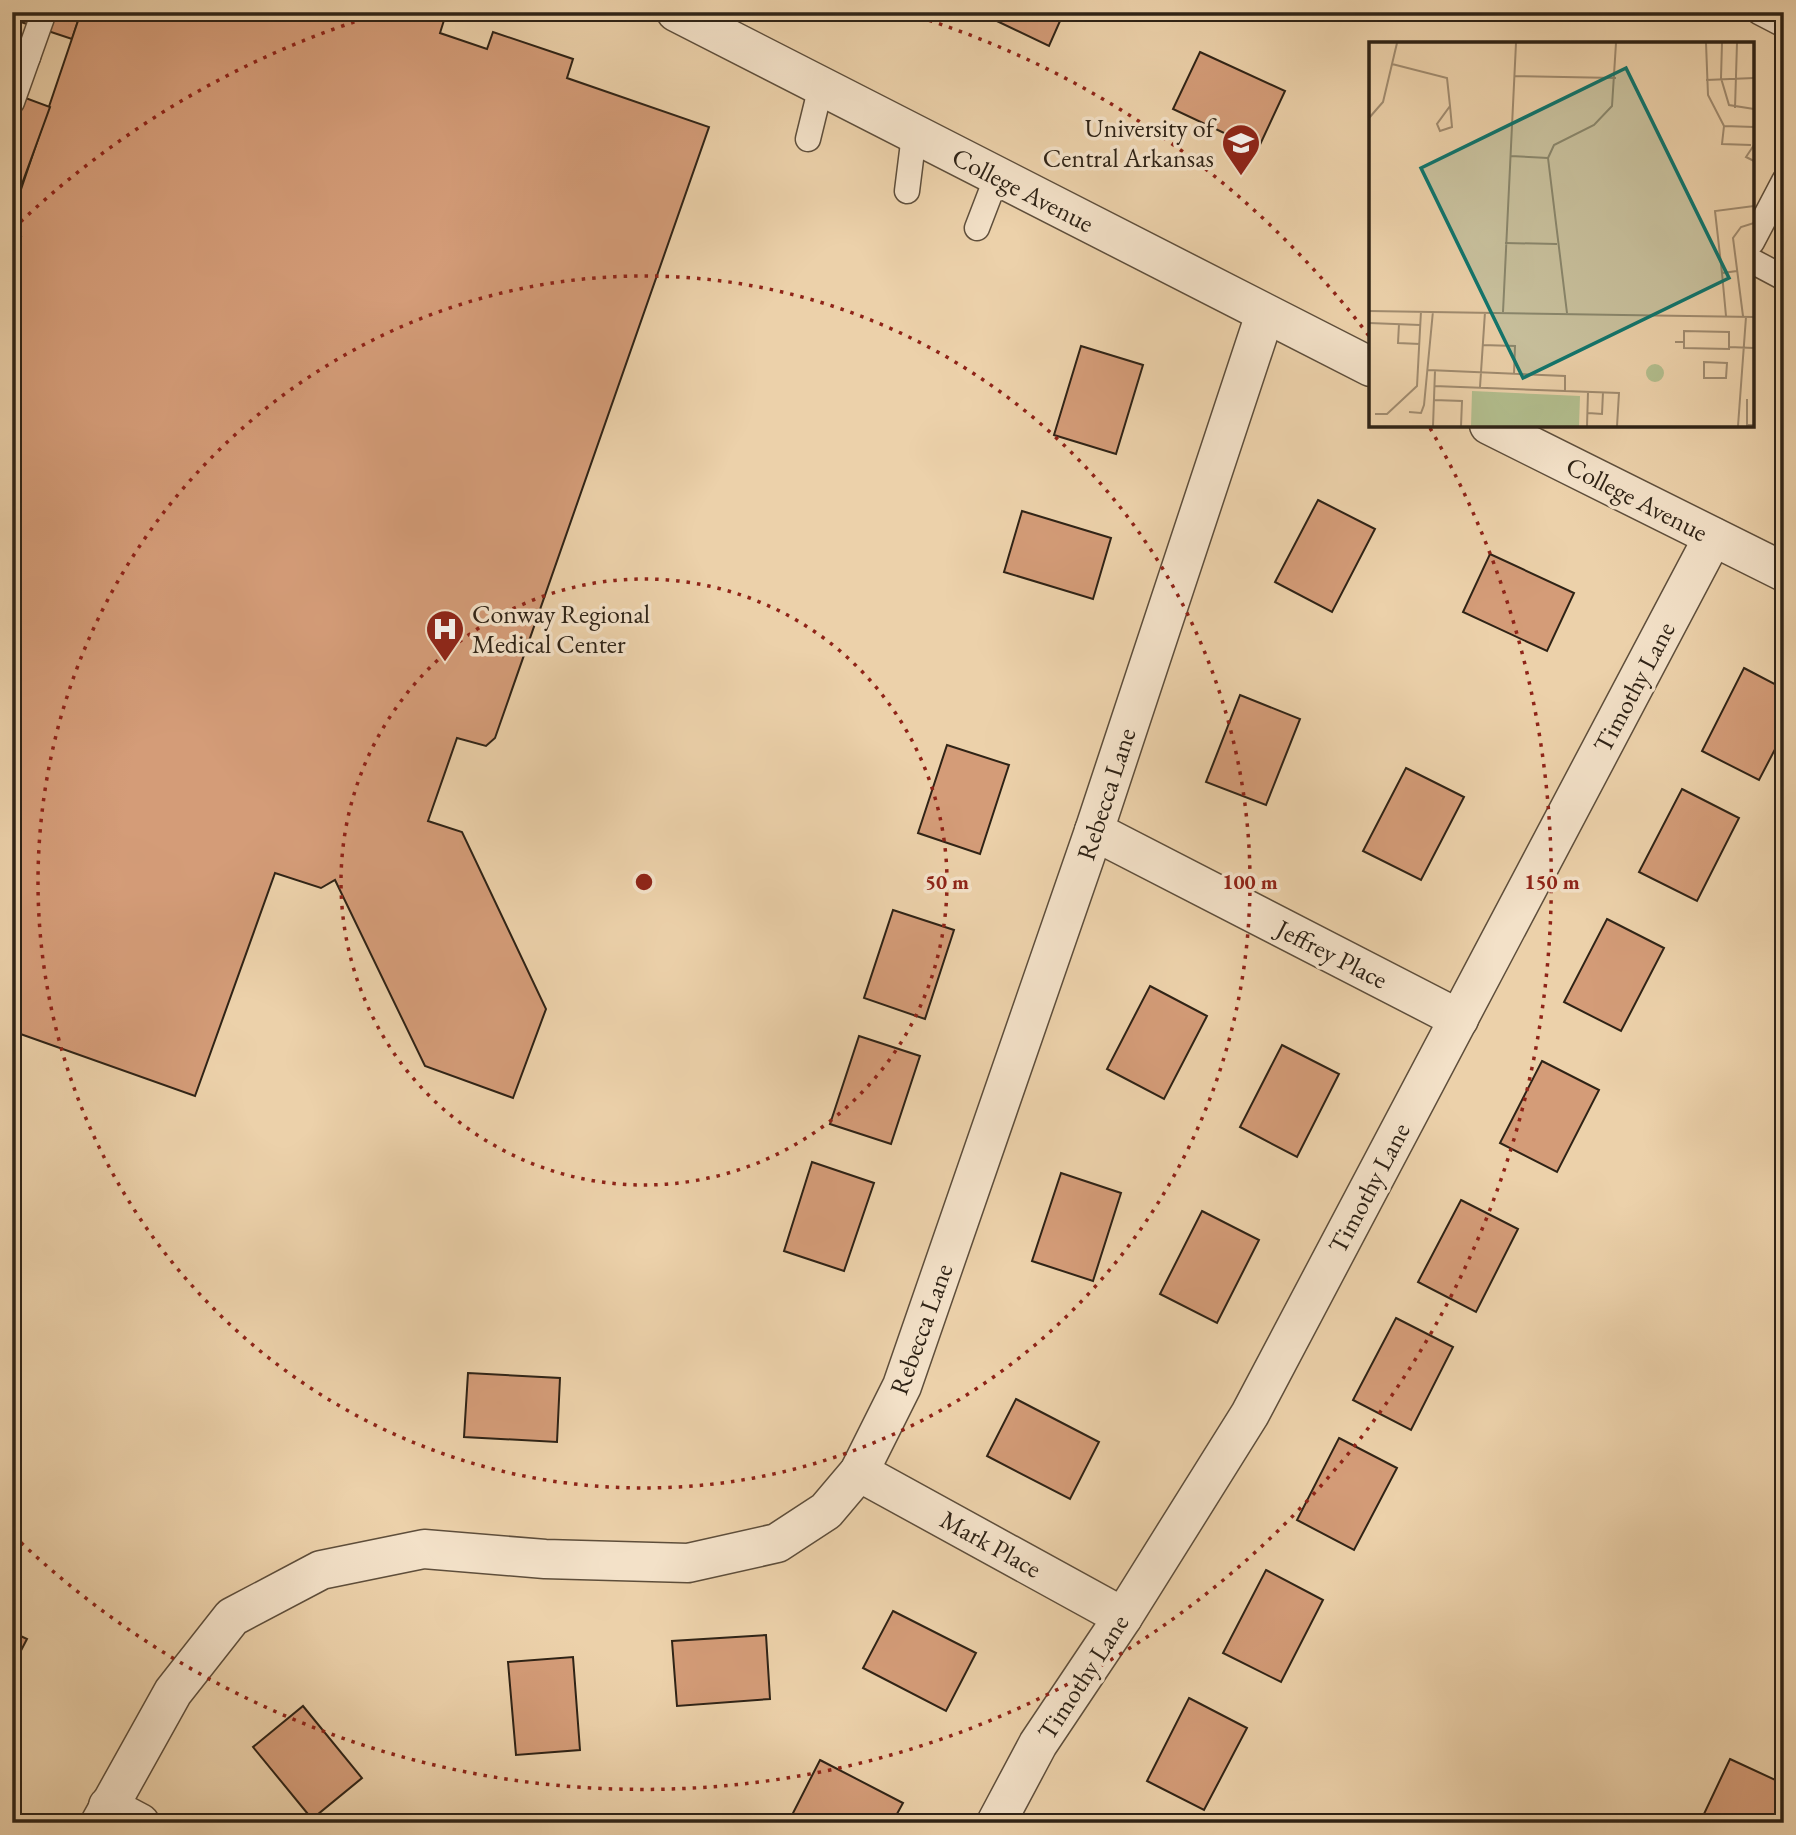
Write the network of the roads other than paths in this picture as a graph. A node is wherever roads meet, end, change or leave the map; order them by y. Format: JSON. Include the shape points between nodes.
{"nodes":[{"id":1,"x":44,"y":12,"type":"edge"},
{"id":2,"x":676,"y":12,"type":"edge"},
{"id":3,"x":1759,"y":12,"type":"edge"},
{"id":4,"x":1784,"y":25,"type":"edge"},
{"id":5,"x":20,"y":54,"type":"edge"},
{"id":6,"x":821,"y":86,"type":"junction"},
{"id":7,"x":12,"y":103,"type":"edge"},
{"id":8,"x":914,"y":135,"type":"junction"},
{"id":9,"x":808,"y":139,"type":"dead end"},
{"id":10,"x":997,"y":177,"type":"junction"},
{"id":11,"x":1784,"y":181,"type":"edge"},
{"id":12,"x":907,"y":191,"type":"dead end"},
{"id":13,"x":977,"y":228,"type":"dead end"},
{"id":14,"x":1754,"y":238,"type":"edge"},
{"id":15,"x":1754,"y":262,"type":"edge"},
{"id":16,"x":1784,"y":278,"type":"edge"},
{"id":17,"x":1265,"y":314,"type":"junction"},
{"id":18,"x":1369,"y":365,"type":"edge"},
{"id":19,"x":1493,"y":427,"type":"edge"},
{"id":20,"x":1713,"y":537,"type":"junction"},
{"id":21,"x":1784,"y":572,"type":"edge"},
{"id":22,"x":1094,"y":831,"type":"junction"},
{"id":23,"x":1459,"y":1019,"type":"junction"},
{"id":24,"x":859,"y":1472,"type":"junction"},
{"id":25,"x":1123,"y":1617,"type":"junction"},
{"id":26,"x":116,"y":1817,"type":"edge"},
{"id":27,"x":996,"y":1823,"type":"edge"}],
"edges":[{"from":1,"to":5,"type":"lane"},
{"from":2,"to":6,"type":"street","name":"College Avenue"},
{"from":3,"to":4,"type":"lane"},
{"from":5,"to":7,"type":"lane"},
{"from":6,"to":8,"type":"street","name":"College Avenue"},
{"from":6,"to":9,"type":"lane"},
{"from":8,"to":10,"type":"street","name":"College Avenue"},
{"from":8,"to":12,"type":"lane"},
{"from":10,"to":13,"type":"lane"},
{"from":10,"to":17,"type":"street","name":"College Avenue"},
{"from":11,"to":14,"type":"lane"},
{"from":15,"to":16,"type":"lane"},
{"from":17,"to":18,"type":"street","name":"College Avenue"},
{"from":17,"to":22,"type":"street","name":"Rebecca Lane"},
{"from":19,"to":20,"type":"street","name":"College Avenue"},
{"from":20,"to":21,"type":"street","name":"College Avenue"},
{"from":20,"to":23,"type":"street","name":"Timothy Lane"},
{"from":22,"to":23,"type":"street","name":"Jeffrey Place"},
{"from":22,"to":24,"type":"street","name":"Rebecca Lane","via":[[902,1386]]},
{"from":23,"to":25,"type":"street","name":"Timothy Lane","via":[[1250,1414]]},
{"from":24,"to":25,"type":"street","name":"Mark Place"},
{"from":24,"to":26,"type":"street","name":"Rebecca Lane","via":[[826,1511],[777,1543],[688,1563],[545,1559],[424,1549],[321,1570],[232,1617],[173,1692]]},
{"from":25,"to":27,"type":"street","name":"Timothy Lane","via":[[1038,1744]]}]}
